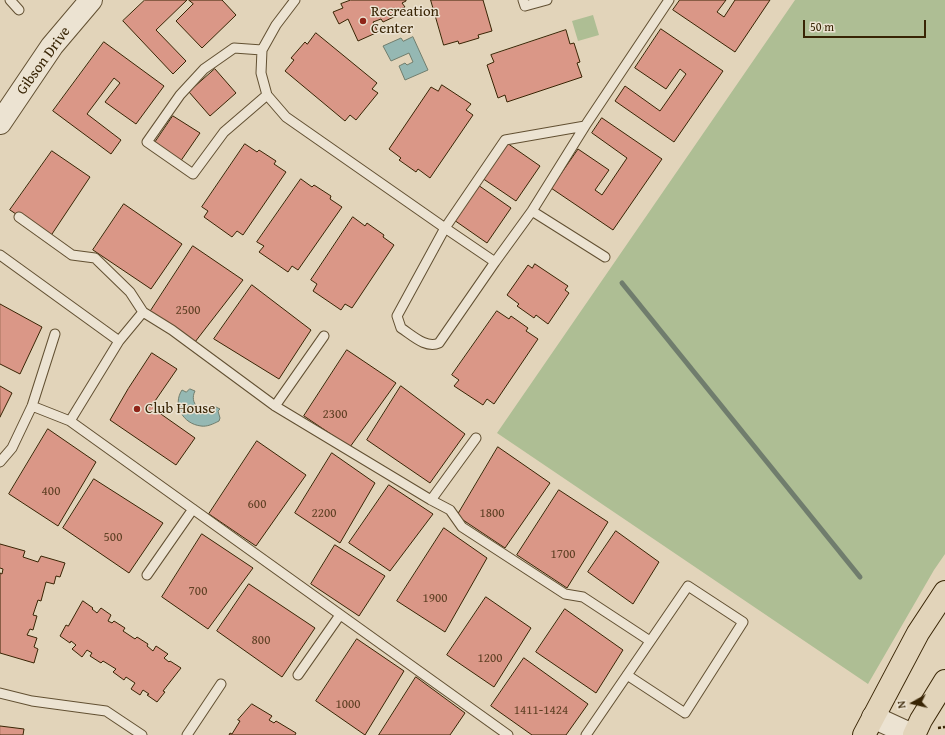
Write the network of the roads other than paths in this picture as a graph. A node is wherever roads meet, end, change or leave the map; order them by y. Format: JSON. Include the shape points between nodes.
{"nodes":[{"id":1,"x":10,"y":0,"type":"edge"},
{"id":2,"x":92,"y":0,"type":"edge"},
{"id":3,"x":295,"y":0,"type":"edge"},
{"id":4,"x":523,"y":0,"type":"edge"},
{"id":5,"x":547,"y":0,"type":"edge"},
{"id":6,"x":669,"y":0,"type":"edge"},
{"id":7,"x":19,"y":10,"type":"dead end"},
{"id":8,"x":262,"y":50,"type":"junction"},
{"id":9,"x":267,"y":95,"type":"junction"},
{"id":10,"x":0,"y":123,"type":"edge"},
{"id":11,"x":584,"y":126,"type":"junction"},
{"id":12,"x":532,"y":211,"type":"junction"},
{"id":13,"x":19,"y":217,"type":"dead end"},
{"id":14,"x":445,"y":228,"type":"junction"},
{"id":15,"x":0,"y":255,"type":"edge"},
{"id":16,"x":605,"y":256,"type":"dead end"},
{"id":17,"x":495,"y":262,"type":"junction"},
{"id":18,"x":143,"y":312,"type":"junction"},
{"id":19,"x":55,"y":334,"type":"dead end"},
{"id":20,"x":324,"y":336,"type":"dead end"},
{"id":21,"x":119,"y":341,"type":"junction"},
{"id":22,"x":32,"y":406,"type":"junction"},
{"id":23,"x":275,"y":406,"type":"junction"},
{"id":24,"x":70,"y":421,"type":"junction"},
{"id":25,"x":476,"y":438,"type":"dead end"},
{"id":26,"x":0,"y":462,"type":"edge"},
{"id":27,"x":430,"y":500,"type":"junction"},
{"id":28,"x":193,"y":509,"type":"junction"},
{"id":29,"x":147,"y":575,"type":"dead end"},
{"id":30,"x":945,"y":592,"type":"edge"},
{"id":31,"x":340,"y":615,"type":"junction"},
{"id":32,"x":650,"y":641,"type":"junction"},
{"id":33,"x":627,"y":675,"type":"junction"},
{"id":34,"x":298,"y":676,"type":"dead end"},
{"id":35,"x":945,"y":681,"type":"edge"},
{"id":36,"x":221,"y":684,"type":"dead end"},
{"id":37,"x":0,"y":694,"type":"edge"},
{"id":38,"x":869,"y":726,"type":"edge"},
{"id":39,"x":142,"y":735,"type":"edge"},
{"id":40,"x":187,"y":735,"type":"edge"},
{"id":41,"x":508,"y":735,"type":"edge"},
{"id":42,"x":586,"y":735,"type":"edge"},
{"id":43,"x":913,"y":735,"type":"edge"}],
"edges":[{"from":1,"to":7,"type":"lane"},
{"from":2,"to":10,"type":"street","name":"Gibson Drive","via":[[52,46]]},
{"from":3,"to":8,"type":"lane","via":[[276,24]]},
{"from":4,"to":5,"type":"lane","via":[[525,6]]},
{"from":6,"to":11,"type":"lane"},
{"from":8,"to":9,"type":"lane","via":[[260,73]]},
{"from":8,"to":9,"type":"lane","via":[[234,48],[204,69],[180,95],[147,142],[193,174],[224,132]]},
{"from":9,"to":14,"type":"lane","via":[[286,117]]},
{"from":11,"to":12,"type":"lane"},
{"from":11,"to":14,"type":"lane","via":[[505,140]]},
{"from":12,"to":16,"type":"lane"},
{"from":12,"to":17,"type":"lane"},
{"from":13,"to":18,"type":"lane","via":[[72,255],[95,258],[130,292]]},
{"from":14,"to":17,"type":"lane"},
{"from":14,"to":17,"type":"lane","via":[[397,316],[401,328],[428,345],[435,345]]},
{"from":15,"to":21,"type":"lane"},
{"from":18,"to":21,"type":"lane"},
{"from":18,"to":23,"type":"lane","via":[[172,330]]},
{"from":19,"to":22,"type":"lane"},
{"from":20,"to":23,"type":"lane"},
{"from":21,"to":24,"type":"lane"},
{"from":22,"to":24,"type":"lane"},
{"from":22,"to":26,"type":"lane","via":[[12,448]]},
{"from":23,"to":27,"type":"lane"},
{"from":24,"to":28,"type":"lane"},
{"from":25,"to":27,"type":"lane"},
{"from":27,"to":32,"type":"lane","via":[[450,510],[462,527],[565,594],[582,597]]},
{"from":28,"to":29,"type":"lane"},
{"from":28,"to":31,"type":"lane"},
{"from":30,"to":38,"type":"main road","via":[[918,633]]},
{"from":31,"to":34,"type":"lane"},
{"from":31,"to":41,"type":"lane"},
{"from":32,"to":33,"type":"lane"},
{"from":32,"to":33,"type":"lane","via":[[688,586],[743,622],[686,713]]},
{"from":33,"to":42,"type":"lane"},
{"from":35,"to":43,"type":"main road"},
{"from":36,"to":40,"type":"lane"},
{"from":37,"to":39,"type":"lane","via":[[106,711]]},
{"from":38,"to":43,"type":"street"}]}
